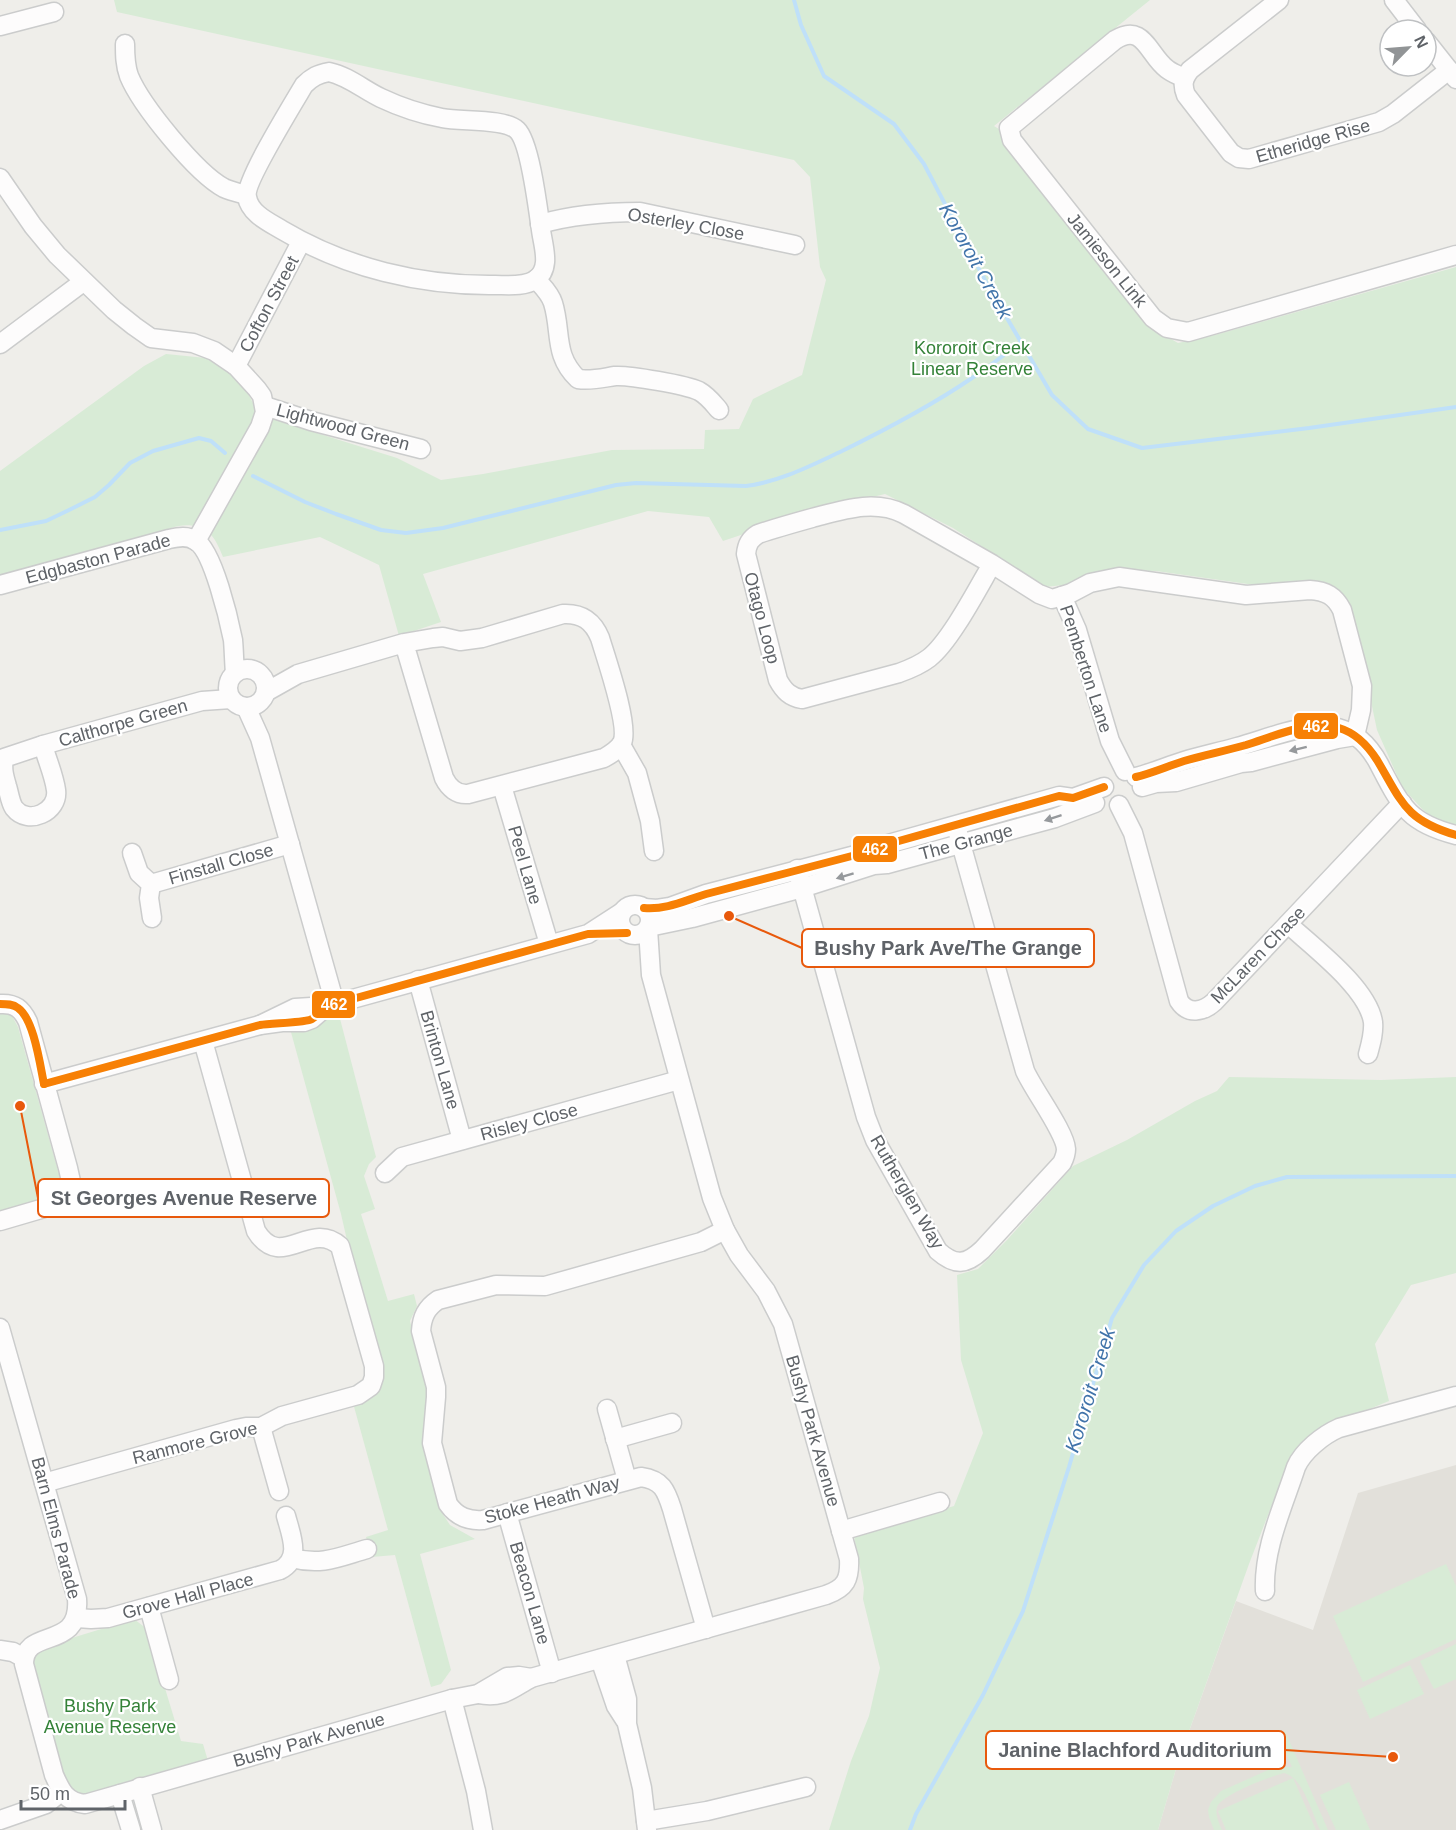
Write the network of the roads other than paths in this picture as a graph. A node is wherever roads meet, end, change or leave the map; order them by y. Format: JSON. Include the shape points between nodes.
{"nodes":[{"id":1,"x":1279,"y":0,"type":"edge"},
{"id":2,"x":1394,"y":0,"type":"edge"},
{"id":3,"x":54,"y":12,"type":"dead end"},
{"id":4,"x":1408,"y":18,"type":"edge"},
{"id":5,"x":0,"y":26,"type":"edge"},
{"id":6,"x":125,"y":44,"type":"dead end"},
{"id":7,"x":1438,"y":56,"type":"edge"},
{"id":8,"x":1453,"y":74,"type":"edge"},
{"id":9,"x":1184,"y":78,"type":"junction"},
{"id":10,"x":0,"y":178,"type":"edge"},
{"id":11,"x":246,"y":195,"type":"junction"},
{"id":12,"x":540,"y":224,"type":"junction"},
{"id":13,"x":301,"y":242,"type":"junction"},
{"id":14,"x":795,"y":245,"type":"dead end"},
{"id":15,"x":1456,"y":255,"type":"edge"},
{"id":16,"x":536,"y":279,"type":"junction"},
{"id":17,"x":83,"y":282,"type":"junction"},
{"id":18,"x":0,"y":344,"type":"edge"},
{"id":19,"x":236,"y":366,"type":"junction"},
{"id":20,"x":265,"y":406,"type":"junction"},
{"id":21,"x":719,"y":410,"type":"dead end"},
{"id":22,"x":421,"y":448,"type":"dead end"},
{"id":23,"x":196,"y":541,"type":"junction"},
{"id":24,"x":992,"y":564,"type":"junction"},
{"id":25,"x":0,"y":585,"type":"edge"},
{"id":26,"x":1062,"y":596,"type":"junction"},
{"id":27,"x":404,"y":643,"type":"junction"},
{"id":28,"x":246,"y":688,"type":"junction"},
{"id":29,"x":1355,"y":736,"type":"junction"},
{"id":30,"x":43,"y":745,"type":"junction"},
{"id":31,"x":621,"y":745,"type":"junction"},
{"id":32,"x":2,"y":755,"type":"edge"},
{"id":33,"x":502,"y":786,"type":"junction"},
{"id":34,"x":1122,"y":788,"type":"junction"},
{"id":35,"x":1401,"y":803,"type":"junction"},
{"id":36,"x":956,"y":826,"type":"junction"},
{"id":37,"x":1456,"y":835,"type":"edge"},
{"id":38,"x":961,"y":843,"type":"junction"},
{"id":39,"x":290,"y":844,"type":"junction"},
{"id":40,"x":654,"y":850,"type":"dead end"},
{"id":41,"x":132,"y":854,"type":"dead end"},
{"id":42,"x":797,"y":869,"type":"junction"},
{"id":43,"x":151,"y":884,"type":"junction"},
{"id":44,"x":802,"y":888,"type":"junction"},
{"id":45,"x":644,"y":908,"type":"junction"},
{"id":46,"x":683,"y":911,"type":"junction"},
{"id":47,"x":622,"y":912,"type":"junction"},
{"id":48,"x":152,"y":918,"type":"dead end"},
{"id":49,"x":1288,"y":924,"type":"junction"},
{"id":50,"x":639,"y":931,"type":"junction"},
{"id":51,"x":588,"y":934,"type":"junction"},
{"id":52,"x":549,"y":944,"type":"junction"},
{"id":53,"x":418,"y":981,"type":"junction"},
{"id":54,"x":0,"y":1004,"type":"edge"},
{"id":55,"x":331,"y":1005,"type":"junction"},
{"id":56,"x":203,"y":1041,"type":"junction"},
{"id":57,"x":1368,"y":1054,"type":"dead end"},
{"id":58,"x":679,"y":1080,"type":"junction"},
{"id":59,"x":44,"y":1084,"type":"junction"},
{"id":60,"x":462,"y":1140,"type":"junction"},
{"id":61,"x":385,"y":1173,"type":"dead end"},
{"id":62,"x":0,"y":1221,"type":"edge"},
{"id":63,"x":725,"y":1230,"type":"junction"},
{"id":64,"x":0,"y":1328,"type":"edge"},
{"id":65,"x":1456,"y":1396,"type":"edge"},
{"id":66,"x":607,"y":1409,"type":"dead end"},
{"id":67,"x":672,"y":1423,"type":"dead end"},
{"id":68,"x":261,"y":1427,"type":"junction"},
{"id":69,"x":615,"y":1439,"type":"junction"},
{"id":70,"x":627,"y":1480,"type":"junction"},
{"id":71,"x":44,"y":1483,"type":"junction"},
{"id":72,"x":279,"y":1491,"type":"dead end"},
{"id":73,"x":940,"y":1502,"type":"dead end"},
{"id":74,"x":507,"y":1513,"type":"junction"},
{"id":75,"x":286,"y":1516,"type":"dead end"},
{"id":76,"x":841,"y":1531,"type":"junction"},
{"id":77,"x":367,"y":1549,"type":"dead end"},
{"id":78,"x":292,"y":1558,"type":"junction"},
{"id":79,"x":1265,"y":1592,"type":"dead end"},
{"id":80,"x":149,"y":1607,"type":"junction"},
{"id":81,"x":77,"y":1618,"type":"junction"},
{"id":82,"x":706,"y":1629,"type":"junction"},
{"id":83,"x":0,"y":1650,"type":"edge"},
{"id":84,"x":608,"y":1657,"type":"junction"},
{"id":85,"x":24,"y":1658,"type":"junction"},
{"id":86,"x":552,"y":1673,"type":"junction"},
{"id":87,"x":169,"y":1680,"type":"dead end"},
{"id":88,"x":452,"y":1700,"type":"junction"},
{"id":89,"x":140,"y":1787,"type":"junction"},
{"id":90,"x":806,"y":1787,"type":"dead end"},
{"id":91,"x":61,"y":1792,"type":"junction"},
{"id":92,"x":120,"y":1794,"type":"junction"},
{"id":93,"x":12,"y":1822,"type":"edge"},
{"id":94,"x":647,"y":1826,"type":"edge"},
{"id":95,"x":131,"y":1830,"type":"edge"},
{"id":96,"x":152,"y":1830,"type":"edge"},
{"id":97,"x":483,"y":1830,"type":"edge"}],
"edges":[{"from":1,"to":9,"type":"street"},
{"from":2,"to":4,"type":"street"},
{"from":3,"to":5,"type":"street"},
{"from":6,"to":11,"type":"street","via":[[130,77],[158,121],[214,180]]},
{"from":7,"to":8,"type":"street"},
{"from":8,"to":9,"type":"street","name":"Etheridge Rise","via":[[1379,122],[1249,159],[1230,153],[1186,95]]},
{"from":9,"to":15,"type":"street","name":"Jamieson Link","via":[[1165,68],[1137,36],[1124,34],[1009,128],[1011,140],[1153,318],[1167,328],[1188,332]]},
{"from":10,"to":17,"type":"street","via":[[39,233]]},
{"from":11,"to":12,"type":"street","via":[[252,177],[304,85],[329,72],[418,112],[512,126],[525,143]]},
{"from":11,"to":13,"type":"street","via":[[255,213]]},
{"from":12,"to":14,"type":"street","name":"Osterley Close","via":[[640,212]]},
{"from":12,"to":16,"type":"street","via":[[545,266]]},
{"from":13,"to":16,"type":"street","via":[[367,267],[417,279],[493,285]]},
{"from":13,"to":19,"type":"street","name":"Cofton Street"},
{"from":16,"to":21,"type":"street","via":[[553,302],[565,365],[578,379],[633,376],[697,390]]},
{"from":17,"to":18,"type":"street"},
{"from":17,"to":19,"type":"street","via":[[151,338],[193,343]]},
{"from":19,"to":20,"type":"street","via":[[257,389]]},
{"from":20,"to":22,"type":"street","name":"Lightwood Green"},
{"from":20,"to":23,"type":"street","via":[[260,427]]},
{"from":23,"to":25,"type":"street","name":"Edgbaston Parade","via":[[169,539]]},
{"from":23,"to":28,"type":"street","name":"Edgbaston Parade","via":[[208,555],[216,575]]},
{"from":24,"to":24,"type":"street","name":"Otago Loop","via":[[899,511],[880,506],[851,507],[758,534],[751,538],[746,554],[778,680],[790,696],[802,699],[899,673],[930,658]]},
{"from":24,"to":26,"type":"street","name":"Otago Loop","via":[[1044,597]]},
{"from":26,"to":29,"type":"street","via":[[1090,583],[1119,577],[1246,595],[1310,590],[1331,595],[1342,610],[1362,686]]},
{"from":26,"to":34,"type":"street","name":"Pemberton Lane","via":[[1077,630]]},
{"from":27,"to":28,"type":"street","name":"Calthorpe Green"},
{"from":27,"to":31,"type":"street","name":"Calthorpe Green","via":[[443,637],[460,641],[482,638],[563,614],[582,616],[591,622],[602,644],[622,721]]},
{"from":27,"to":33,"type":"street","via":[[446,783],[460,795]]},
{"from":28,"to":30,"type":"street","name":"Calthorpe Green"},
{"from":28,"to":39,"type":"street","name":"Edgbaston Parade"},
{"from":29,"to":34,"type":"street","name":"The Grange","via":[[1329,727],[1292,731],[1182,762]]},
{"from":29,"to":35,"type":"street","via":[[1367,745]]},
{"from":30,"to":32,"type":"street","name":"Calthorpe Green"},
{"from":30,"to":32,"type":"street","name":"Calthorpe Green","via":[[57,791],[52,807],[38,816],[19,813],[13,807]]},
{"from":31,"to":33,"type":"street","via":[[604,758]]},
{"from":31,"to":40,"type":"street","via":[[637,773]]},
{"from":33,"to":52,"type":"street","name":"Peel Lane"},
{"from":34,"to":36,"type":"street","name":"The Grange","via":[[1073,798],[1059,796]]},
{"from":34,"to":38,"type":"street","name":"The Grange","one_way":true,"via":[[1055,818]]},
{"from":34,"to":49,"type":"street","name":"McLaren Chase","via":[[1183,1006],[1197,1011],[1209,1006]]},
{"from":35,"to":37,"type":"street","via":[[1421,823]]},
{"from":35,"to":49,"type":"street","name":"McLaren Chase"},
{"from":36,"to":38,"type":"street","name":"Rutherglen Way"},
{"from":36,"to":42,"type":"street","name":"The Grange"},
{"from":38,"to":44,"type":"street","name":"The Grange","one_way":true},
{"from":38,"to":44,"type":"street","name":"Rutherglen Way","via":[[1025,1071],[1066,1150],[1062,1163],[982,1250],[966,1262],[950,1260],[938,1251],[875,1140]]},
{"from":39,"to":43,"type":"street","name":"Finstall Close"},
{"from":39,"to":55,"type":"street","name":"Edgbaston Parade"},
{"from":41,"to":43,"type":"street","name":"Finstall Close","via":[[139,873]]},
{"from":42,"to":44,"type":"street","name":"Rutherglen Way"},
{"from":42,"to":46,"type":"street","name":"The Grange","via":[[693,898]]},
{"from":43,"to":48,"type":"street","name":"Finstall Close"},
{"from":44,"to":46,"type":"street","name":"The Grange"},
{"from":45,"to":46,"type":"street","name":"The Grange"},
{"from":45,"to":47,"type":"street","via":[[635,905]]},
{"from":45,"to":50,"type":"street","via":[[650,914]]},
{"from":46,"to":50,"type":"street","name":"The Grange"},
{"from":47,"to":50,"type":"street","via":[[624,930]]},
{"from":47,"to":51,"type":"street"},
{"from":49,"to":57,"type":"street","via":[[1351,983],[1369,1007],[1373,1036]]},
{"from":50,"to":51,"type":"street","name":"The Grange"},
{"from":50,"to":58,"type":"street","name":"Bushy Park Avenue"},
{"from":51,"to":52,"type":"street"},
{"from":52,"to":53,"type":"street"},
{"from":53,"to":55,"type":"street"},
{"from":53,"to":60,"type":"street","name":"Brinton Lane"},
{"from":54,"to":59,"type":"street","via":[[16,1006],[23,1012]]},
{"from":55,"to":56,"type":"street","via":[[304,1022],[260,1025]]},
{"from":56,"to":59,"type":"street"},
{"from":56,"to":68,"type":"street","name":"Ranmore Grove","via":[[256,1231],[276,1248],[318,1237],[326,1237],[340,1246],[374,1366],[372,1386],[366,1391],[282,1416]]},
{"from":58,"to":60,"type":"street","name":"Risley Close"},
{"from":58,"to":63,"type":"street","name":"Bushy Park Avenue","via":[[712,1198]]},
{"from":59,"to":62,"type":"street","via":[[72,1186],[58,1204]]},
{"from":60,"to":61,"type":"street","name":"Risley Close","via":[[402,1157]]},
{"from":63,"to":74,"type":"street","name":"Stoke Heath Way","via":[[701,1242],[545,1286],[496,1285],[438,1300],[429,1306],[421,1331],[436,1387],[432,1443],[448,1504],[466,1519],[483,1520]]},
{"from":63,"to":76,"type":"street","name":"Bushy Park Avenue","via":[[783,1324]]},
{"from":64,"to":71,"type":"street","name":"Barn Elms Parade"},
{"from":65,"to":79,"type":"street","via":[[1339,1428],[1322,1437],[1296,1467],[1267,1556]]},
{"from":66,"to":69,"type":"street"},
{"from":67,"to":69,"type":"street"},
{"from":68,"to":71,"type":"street","name":"Ranmore Grove","via":[[236,1429]]},
{"from":68,"to":72,"type":"street"},
{"from":69,"to":70,"type":"street"},
{"from":70,"to":74,"type":"street","name":"Stoke Heath Way"},
{"from":70,"to":82,"type":"street","name":"Stoke Heath Way","via":[[650,1478],[665,1490]]},
{"from":71,"to":81,"type":"street","name":"Barn Elms Parade","via":[[77,1599]]},
{"from":73,"to":76,"type":"street"},
{"from":74,"to":86,"type":"street","name":"Beacon Lane"},
{"from":75,"to":78,"type":"street"},
{"from":76,"to":82,"type":"street","name":"Bushy Park Avenue","via":[[849,1575],[841,1588]]},
{"from":77,"to":78,"type":"street","via":[[322,1562]]},
{"from":78,"to":80,"type":"street","name":"Grove Hall Place","via":[[280,1570]]},
{"from":80,"to":81,"type":"street","name":"Grove Hall Place","via":[[108,1618]]},
{"from":80,"to":87,"type":"street"},
{"from":81,"to":85,"type":"street","name":"Barn Elms Parade","via":[[71,1628],[34,1644]]},
{"from":82,"to":84,"type":"street","name":"Bushy Park Avenue"},
{"from":83,"to":85,"type":"street"},
{"from":84,"to":86,"type":"street","name":"Bushy Park Avenue"},
{"from":84,"to":94,"type":"street","via":[[616,1706],[627,1724],[642,1788]]},
{"from":85,"to":91,"type":"street"},
{"from":86,"to":88,"type":"street","name":"Bushy Park Avenue","via":[[531,1678],[497,1696],[478,1694]]},
{"from":88,"to":89,"type":"street","name":"Bushy Park Avenue"},
{"from":88,"to":97,"type":"street"},
{"from":89,"to":92,"type":"street"},
{"from":89,"to":96,"type":"street"},
{"from":90,"to":94,"type":"street"},
{"from":91,"to":92,"type":"street","via":[[68,1799],[85,1804]]},
{"from":91,"to":93,"type":"street"},
{"from":92,"to":95,"type":"street"}]}
